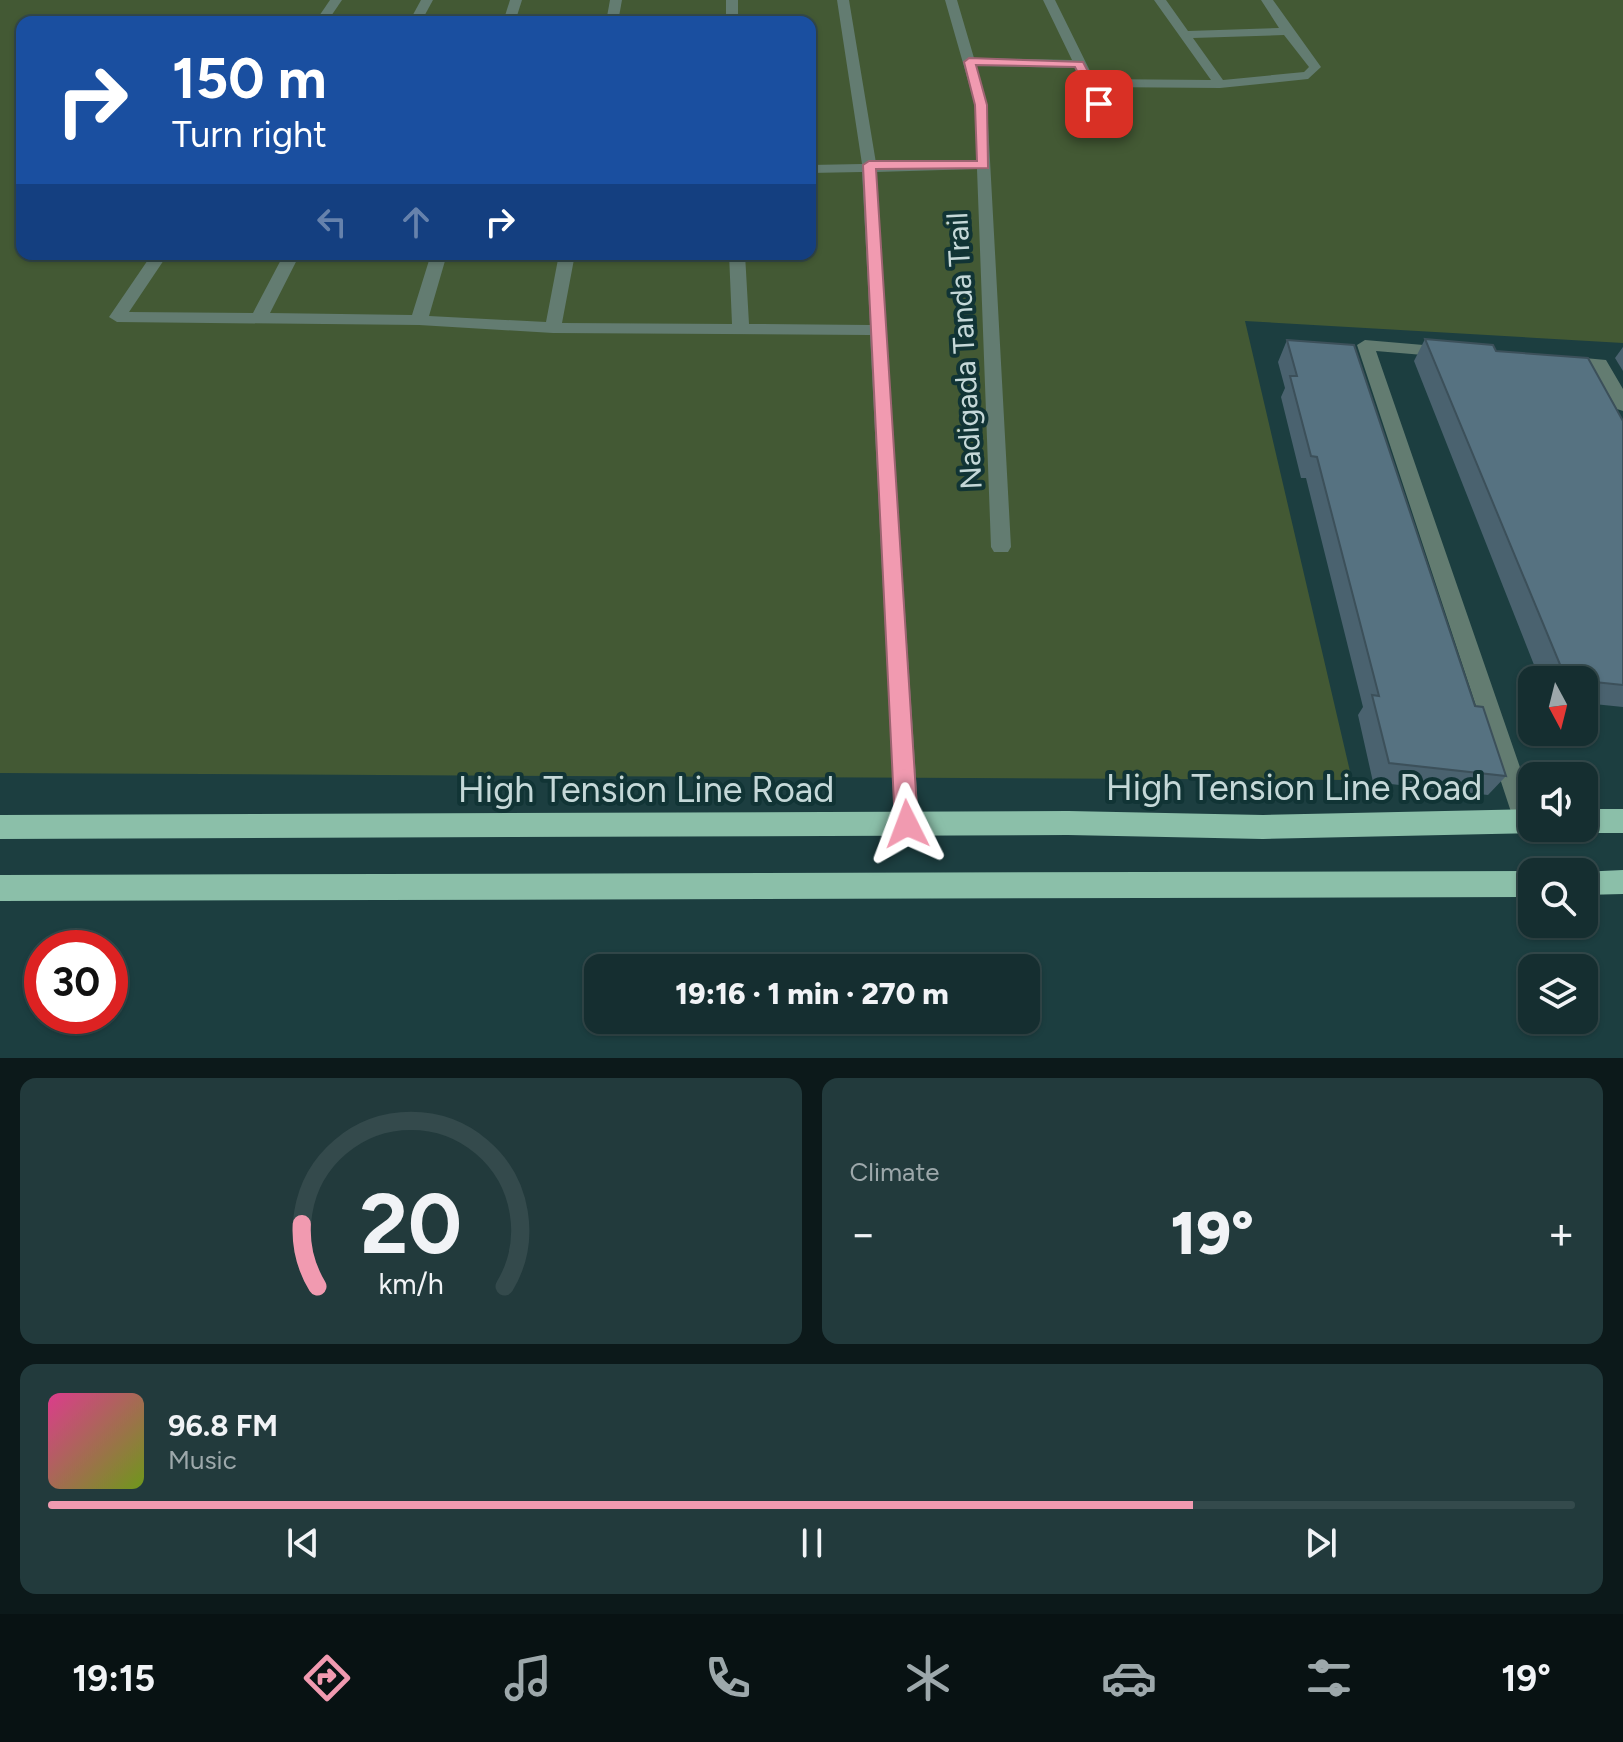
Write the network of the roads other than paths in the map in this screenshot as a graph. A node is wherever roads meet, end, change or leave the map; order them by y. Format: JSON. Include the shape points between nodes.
{"nodes":[{"id":1,"x":843,"y":0,"type":"edge"},
{"id":2,"x":951,"y":0,"type":"edge"},
{"id":3,"x":1049,"y":0,"type":"edge"},
{"id":4,"x":1160,"y":0,"type":"edge"},
{"id":5,"x":1267,"y":0,"type":"edge"},
{"id":6,"x":1287,"y":31,"type":"junction"},
{"id":7,"x":1183,"y":35,"type":"junction"},
{"id":8,"x":969,"y":62,"type":"junction"},
{"id":9,"x":1079,"y":64,"type":"junction"},
{"id":10,"x":1088,"y":83,"type":"junction"},
{"id":11,"x":1220,"y":84,"type":"junction"},
{"id":12,"x":1110,"y":126,"type":"dead end"},
{"id":13,"x":869,"y":165,"type":"junction"},
{"id":14,"x":984,"y":165,"type":"junction"},
{"id":15,"x":816,"y":169,"type":"edge"},
{"id":16,"x":156,"y":260,"type":"edge"},
{"id":17,"x":289,"y":260,"type":"edge"},
{"id":18,"x":437,"y":260,"type":"edge"},
{"id":19,"x":566,"y":260,"type":"edge"},
{"id":20,"x":737,"y":260,"type":"edge"},
{"id":21,"x":259,"y":318,"type":"junction"},
{"id":22,"x":419,"y":320,"type":"junction"},
{"id":23,"x":553,"y":328,"type":"junction"},
{"id":24,"x":741,"y":329,"type":"junction"},
{"id":25,"x":877,"y":330,"type":"junction"},
{"id":26,"x":1475,"y":354,"type":"edge"},
{"id":27,"x":1538,"y":359,"type":"edge"},
{"id":28,"x":1623,"y":405,"type":"edge"},
{"id":29,"x":1001,"y":547,"type":"dead end"},
{"id":30,"x":1518,"y":789,"type":"edge"},
{"id":31,"x":1518,"y":821,"type":"edge"},
{"id":32,"x":1598,"y":821,"type":"edge"},
{"id":33,"x":1623,"y":821,"type":"edge"},
{"id":34,"x":907,"y":824,"type":"junction"},
{"id":35,"x":0,"y":827,"type":"edge"},
{"id":36,"x":1623,"y":882,"type":"edge"},
{"id":37,"x":1598,"y":883,"type":"edge"},
{"id":38,"x":1518,"y":884,"type":"edge"},
{"id":39,"x":0,"y":888,"type":"edge"}],
"edges":[{"from":1,"to":13,"type":"street"},
{"from":2,"to":8,"type":"street","name":"Nadigada Tanda Trail"},
{"from":3,"to":9,"type":"street"},
{"from":4,"to":7,"type":"street"},
{"from":5,"to":6,"type":"street"},
{"from":6,"to":7,"type":"street"},
{"from":6,"to":11,"type":"street","via":[[1315,67],[1308,75]]},
{"from":7,"to":11,"type":"street"},
{"from":8,"to":9,"type":"street"},
{"from":8,"to":14,"type":"street","name":"Nadigada Tanda Trail","via":[[981,105]]},
{"from":9,"to":10,"type":"street"},
{"from":10,"to":11,"type":"street"},
{"from":10,"to":12,"type":"street"},
{"from":13,"to":14,"type":"street"},
{"from":13,"to":15,"type":"street"},
{"from":13,"to":25,"type":"street"},
{"from":14,"to":29,"type":"street","name":"Nadigada Tanda Trail"},
{"from":16,"to":21,"type":"street","via":[[117,317]]},
{"from":17,"to":21,"type":"street"},
{"from":18,"to":22,"type":"street"},
{"from":19,"to":23,"type":"street"},
{"from":20,"to":24,"type":"street"},
{"from":21,"to":22,"type":"street"},
{"from":22,"to":23,"type":"street"},
{"from":23,"to":24,"type":"street"},
{"from":24,"to":25,"type":"street"},
{"from":25,"to":34,"type":"street"},
{"from":26,"to":30,"type":"street","via":[[1365,345]]},
{"from":27,"to":28,"type":"street","via":[[1600,364]]},
{"from":31,"to":34,"type":"main road","name":"High Tension Line Road","via":[[1263,827]]},
{"from":32,"to":33,"type":"main road"},
{"from":34,"to":35,"type":"main road","name":"High Tension Line Road"},
{"from":36,"to":37,"type":"main road"},
{"from":38,"to":39,"type":"main road"}]}
